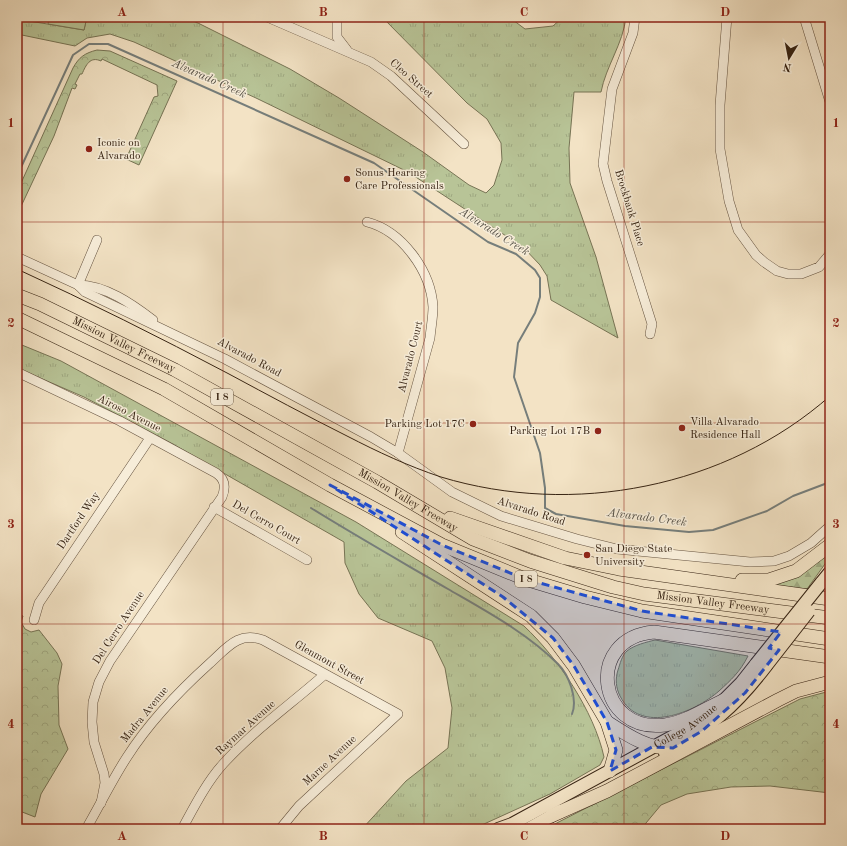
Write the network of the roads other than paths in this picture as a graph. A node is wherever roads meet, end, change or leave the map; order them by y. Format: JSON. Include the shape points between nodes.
{"nodes":[{"id":1,"x":267,"y":17,"type":"edge"},
{"id":2,"x":337,"y":17,"type":"edge"},
{"id":3,"x":635,"y":17,"type":"edge"},
{"id":4,"x":727,"y":17,"type":"edge"},
{"id":5,"x":804,"y":17,"type":"edge"},
{"id":6,"x":352,"y":53,"type":"junction"},
{"id":7,"x":830,"y":102,"type":"edge"},
{"id":8,"x":464,"y":144,"type":"dead end"},
{"id":9,"x":367,"y":222,"type":"dead end"},
{"id":10,"x":97,"y":240,"type":"dead end"},
{"id":11,"x":830,"y":254,"type":"edge"},
{"id":12,"x":17,"y":257,"type":"edge"},
{"id":13,"x":78,"y":285,"type":"junction"},
{"id":14,"x":17,"y":295,"type":"edge"},
{"id":15,"x":17,"y":318,"type":"edge"},
{"id":16,"x":650,"y":334,"type":"dead end"},
{"id":17,"x":17,"y":372,"type":"edge"},
{"id":18,"x":150,"y":438,"type":"junction"},
{"id":19,"x":398,"y":453,"type":"junction"},
{"id":20,"x":224,"y":484,"type":"joint"},
{"id":21,"x":330,"y":485,"type":"junction"},
{"id":22,"x":214,"y":507,"type":"junction"},
{"id":23,"x":421,"y":509,"type":"junction"},
{"id":24,"x":830,"y":526,"type":"edge"},
{"id":25,"x":830,"y":544,"type":"edge"},
{"id":26,"x":307,"y":560,"type":"dead end"},
{"id":27,"x":830,"y":572,"type":"edge"},
{"id":28,"x":676,"y":578,"type":"junction"},
{"id":29,"x":827,"y":584,"type":"edge"},
{"id":30,"x":830,"y":599,"type":"edge"},
{"id":31,"x":830,"y":618,"type":"edge"},
{"id":32,"x":34,"y":620,"type":"dead end"},
{"id":33,"x":246,"y":637,"type":"joint"},
{"id":34,"x":830,"y":639,"type":"edge"},
{"id":35,"x":830,"y":657,"type":"edge"},
{"id":36,"x":761,"y":665,"type":"junction"},
{"id":37,"x":324,"y":675,"type":"junction"},
{"id":38,"x":830,"y":682,"type":"edge"},
{"id":39,"x":724,"y":700,"type":"junction"},
{"id":40,"x":398,"y":714,"type":"joint"},
{"id":41,"x":607,"y":722,"type":"junction"},
{"id":42,"x":652,"y":747,"type":"junction"},
{"id":43,"x":673,"y":748,"type":"junction"},
{"id":44,"x":610,"y":771,"type":"junction"},
{"id":45,"x":101,"y":803,"type":"junction"},
{"id":46,"x":551,"y":816,"type":"junction"},
{"id":47,"x":86,"y":829,"type":"edge"},
{"id":48,"x":182,"y":829,"type":"edge"},
{"id":49,"x":280,"y":829,"type":"edge"},
{"id":50,"x":498,"y":829,"type":"edge"},
{"id":51,"x":528,"y":829,"type":"edge"}],
"edges":[{"from":1,"to":6,"type":"street","name":"Cleo Street"},
{"from":2,"to":6,"type":"street","via":[[337,37],[345,49]]},
{"from":3,"to":16,"type":"street","name":"Brockbank Place","via":[[633,33],[612,90],[603,164],[652,324]]},
{"from":4,"to":11,"type":"street","via":[[720,105],[720,149],[729,201],[738,230],[756,255],[777,271],[788,274],[801,274],[819,267]]},
{"from":5,"to":7,"type":"street"},
{"from":6,"to":8,"type":"street","name":"Cleo Street","via":[[391,76]]},
{"from":9,"to":19,"type":"street","name":"Alvarado Court","via":[[381,226],[402,242],[420,266],[433,305],[430,338]]},
{"from":10,"to":13,"type":"street"},
{"from":12,"to":13,"type":"street","name":"Alvarado Road"},
{"from":13,"to":19,"type":"street","name":"Alvarado Road","via":[[85,292],[232,362]]},
{"from":14,"to":23,"type":"highway","name":"Mission Valley Freeway","number":"I 8","via":[[175,370]]},
{"from":15,"to":21,"type":"highway","name":"Mission Valley Freeway","number":"I 8","via":[[164,389]]},
{"from":17,"to":18,"type":"street","name":"Airoso Avenue"},
{"from":18,"to":20,"type":"street","name":"Airoso Avenue","via":[[216,472]]},
{"from":18,"to":32,"type":"street","name":"Dartford Way","via":[[39,602]]},
{"from":19,"to":24,"type":"street","name":"Alvarado Road","via":[[452,492],[501,516],[617,549],[766,562],[797,552]]},
{"from":20,"to":22,"type":"street","name":"Del Cerro Avenue","via":[[222,497]]},
{"from":21,"to":34,"type":"highway","name":"Mission Valley Freeway","number":"I 8","via":[[442,545],[525,579],[570,593],[635,610],[685,619]]},
{"from":21,"to":41,"type":"highway","via":[[530,616],[553,638],[574,666]]},
{"from":22,"to":26,"type":"street","name":"Del Cerro Court"},
{"from":22,"to":45,"type":"street","name":"Del Cerro Avenue","via":[[98,682],[92,722],[94,742],[105,782]]},
{"from":23,"to":28,"type":"highway","via":[[565,558]]},
{"from":23,"to":31,"type":"highway","name":"Mission Valley Freeway","number":"I 8","via":[[473,538],[530,561],[613,587],[644,594]]},
{"from":25,"to":28,"type":"highway","via":[[796,571],[769,580]]},
{"from":27,"to":29,"type":"main road","name":"College Avenue"},
{"from":28,"to":30,"type":"highway"},
{"from":29,"to":36,"type":"main road","name":"College Avenue","bridge":true},
{"from":33,"to":37,"type":"street","name":"Glenmont Street","via":[[263,640]]},
{"from":33,"to":45,"type":"street","name":"Madra Avenue","via":[[234,642],[167,704],[126,757]]},
{"from":35,"to":39,"type":"highway","via":[[654,632],[640,634],[622,645],[608,668],[608,684],[614,702],[627,718],[638,723],[656,726],[675,724]]},
{"from":36,"to":39,"type":"main road","name":"College Avenue"},
{"from":36,"to":43,"type":"main road","name":"College Avenue","via":[[745,693],[729,709],[702,731]]},
{"from":37,"to":40,"type":"street","name":"Glenmont Street"},
{"from":37,"to":48,"type":"street","name":"Raymar Avenue","via":[[246,741],[222,765]]},
{"from":38,"to":46,"type":"highway","via":[[796,691],[608,791]]},
{"from":39,"to":42,"type":"main road","name":"College Avenue","via":[[690,727]]},
{"from":40,"to":49,"type":"street","name":"Marne Avenue","via":[[300,806]]},
{"from":41,"to":42,"type":"highway"},
{"from":41,"to":44,"type":"highway","via":[[616,750]]},
{"from":42,"to":43,"type":"highway"},
{"from":42,"to":44,"type":"main road","name":"College Avenue"},
{"from":43,"to":46,"type":"main road","name":"College Avenue"},
{"from":44,"to":50,"type":"main road","name":"College Avenue"},
{"from":45,"to":47,"type":"street","name":"Madra Avenue"},
{"from":46,"to":51,"type":"main road","name":"College Avenue"}]}
